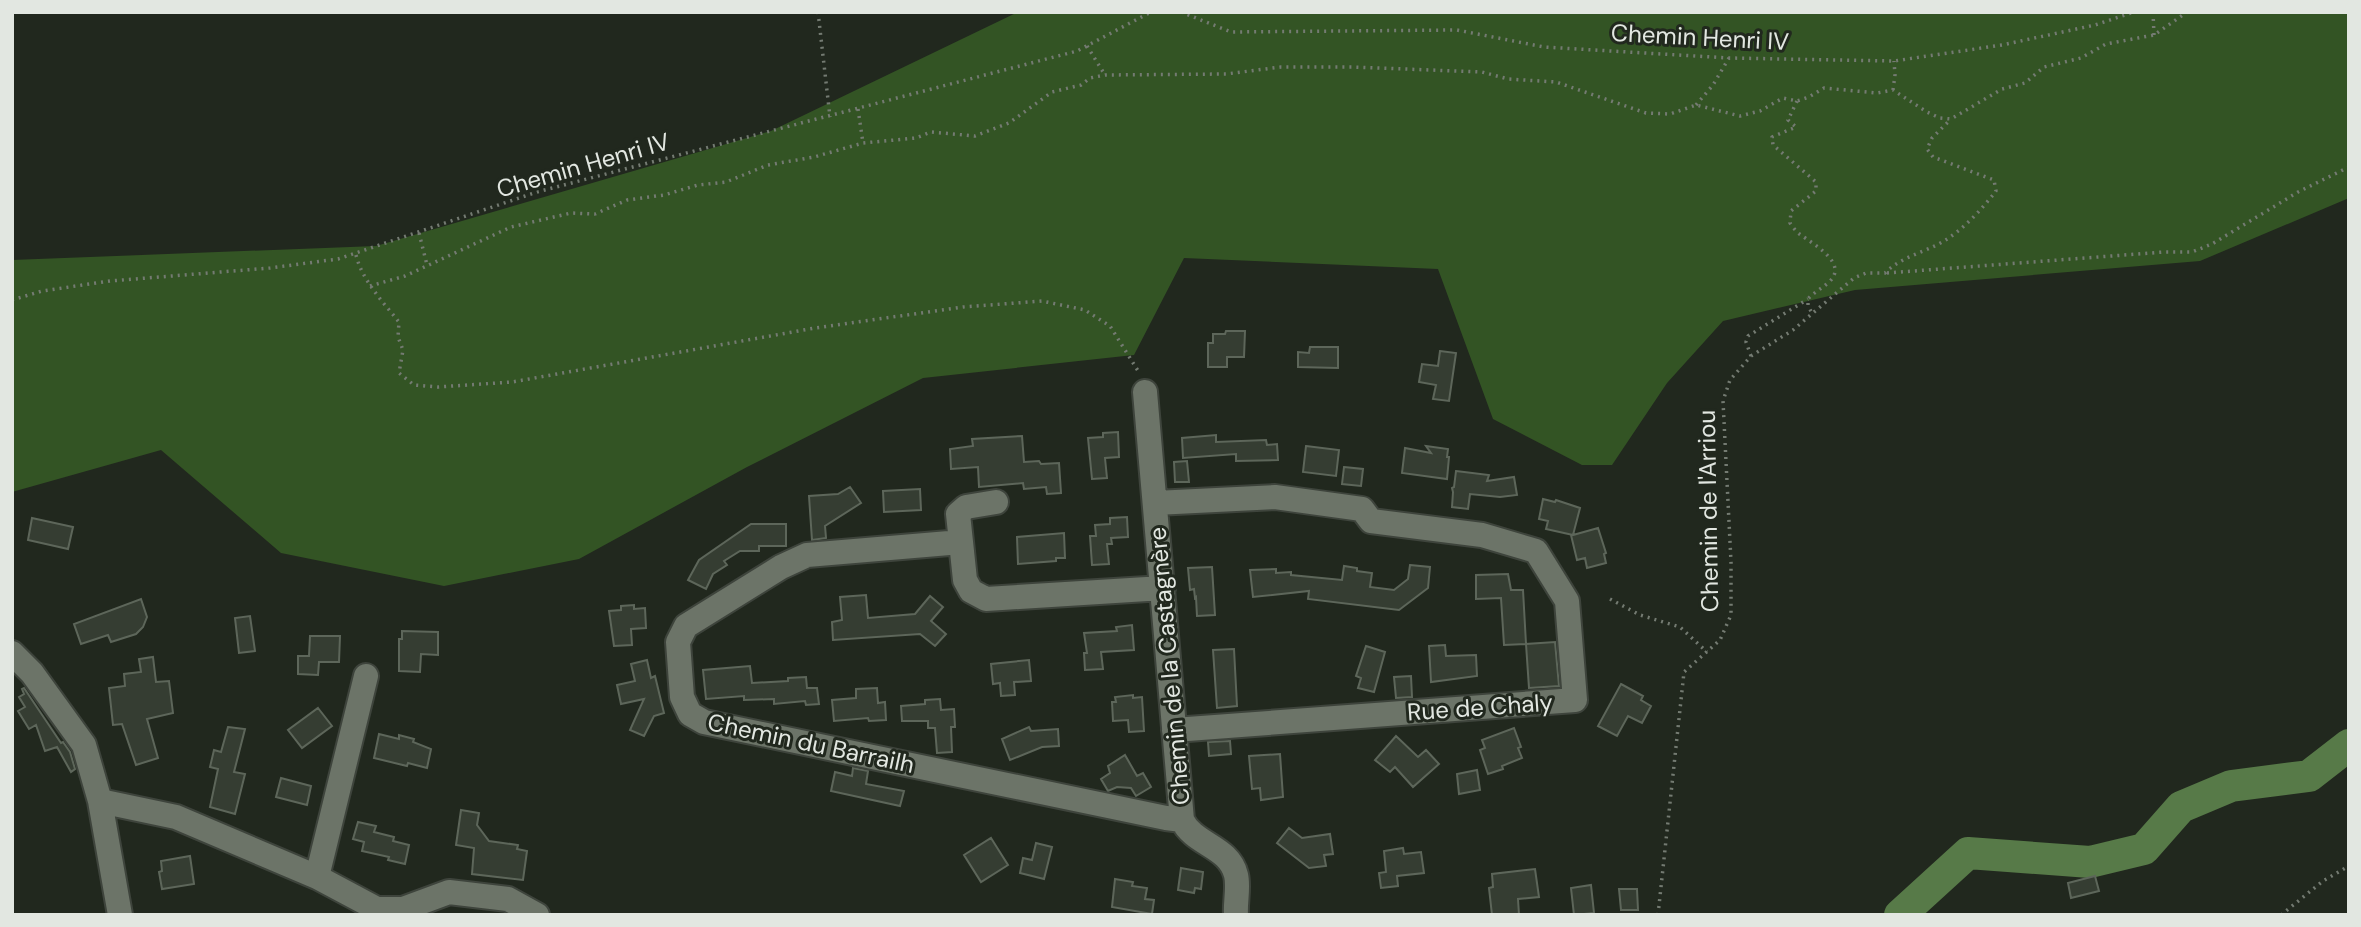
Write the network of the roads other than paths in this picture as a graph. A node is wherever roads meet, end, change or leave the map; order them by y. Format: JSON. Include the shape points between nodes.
{"nodes":[{"id":1,"x":1145,"y":392,"type":"road end"},
{"id":2,"x":996,"y":502,"type":"dead end"},
{"id":3,"x":1154,"y":503,"type":"junction"},
{"id":4,"x":961,"y":542,"type":"junction"},
{"id":5,"x":1163,"y":588,"type":"junction"},
{"id":6,"x":12,"y":653,"type":"edge"},
{"id":7,"x":22,"y":676,"type":"edge"},
{"id":8,"x":366,"y":676,"type":"dead end"},
{"id":9,"x":1174,"y":730,"type":"junction"},
{"id":10,"x":100,"y":801,"type":"junction"},
{"id":11,"x":1182,"y":820,"type":"junction"},
{"id":12,"x":317,"y":877,"type":"junction"},
{"id":13,"x":120,"y":913,"type":"edge"},
{"id":14,"x":537,"y":915,"type":"edge"},
{"id":15,"x":1236,"y":915,"type":"edge"}],
"edges":[{"from":1,"to":3,"type":"street","name":"Chemin de la Castagnère"},
{"from":2,"to":4,"type":"street","via":[[966,507],[958,514]]},
{"from":3,"to":5,"type":"street","name":"Chemin de la Castagnère"},
{"from":3,"to":9,"type":"street","name":"Rue de Chaly","via":[[1275,497],[1362,509],[1371,521],[1482,535],[1536,551],[1567,601],[1575,700]]},
{"from":4,"to":5,"type":"street","via":[[965,580],[971,591],[986,599]]},
{"from":4,"to":11,"type":"street","name":"Chemin du Barrailh","via":[[807,555],[687,626],[678,642],[682,697],[690,714],[704,722]]},
{"from":5,"to":9,"type":"street","name":"Chemin de la Castagnère"},
{"from":6,"to":7,"type":"street"},
{"from":7,"to":10,"type":"street","via":[[84,745]]},
{"from":8,"to":12,"type":"street"},
{"from":9,"to":11,"type":"street","name":"Chemin de la Castagnère"},
{"from":10,"to":12,"type":"street","via":[[176,817]]},
{"from":10,"to":13,"type":"street"},
{"from":11,"to":15,"type":"street","name":"Chemin de la Castagnère","via":[[1186,830],[1225,854],[1233,867]]},
{"from":12,"to":14,"type":"street","via":[[377,909],[403,909],[449,892],[508,899]]}]}
